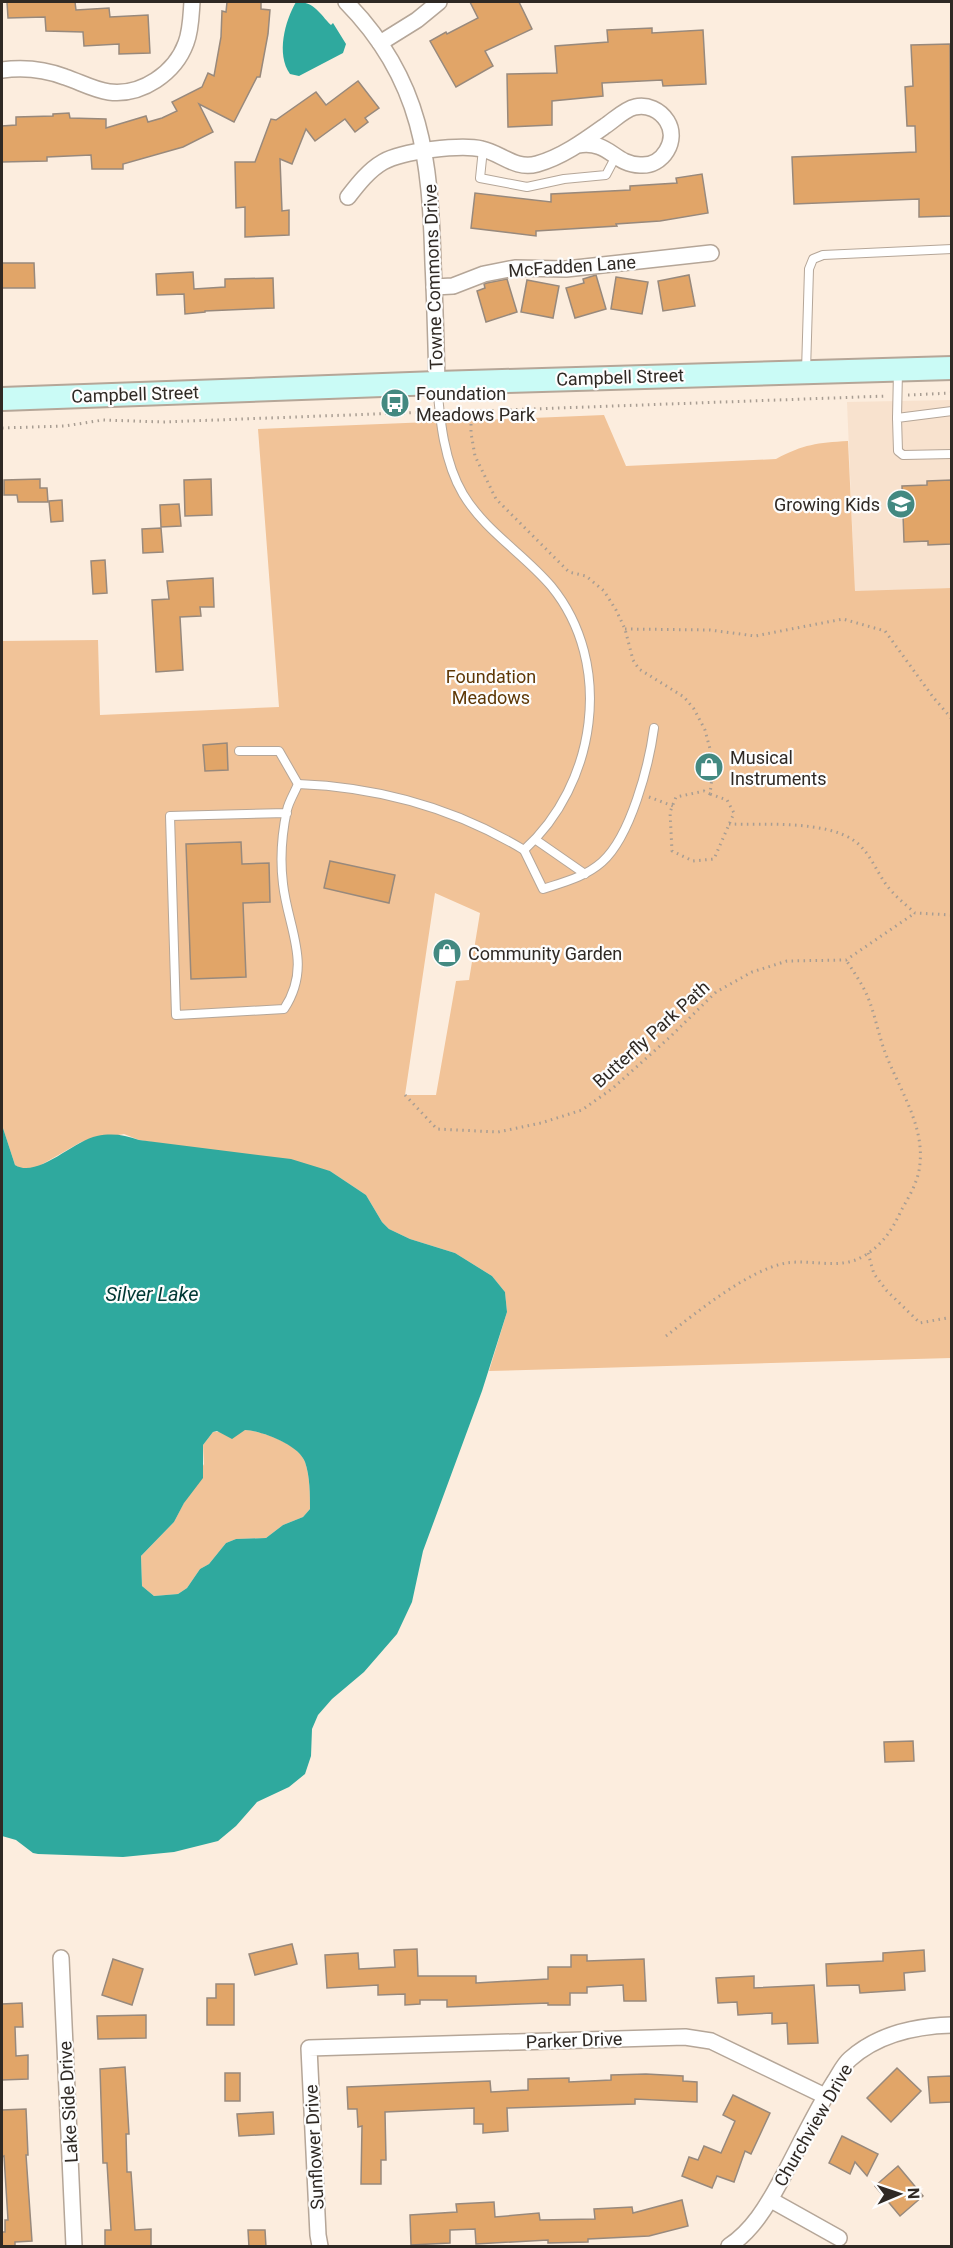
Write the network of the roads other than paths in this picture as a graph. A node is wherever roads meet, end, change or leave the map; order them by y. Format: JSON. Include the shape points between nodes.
{"nodes":[{"id":1,"x":192,"y":2,"type":"edge"},
{"id":2,"x":346,"y":2,"type":"edge"},
{"id":3,"x":439,"y":2,"type":"edge"},
{"id":4,"x":380,"y":44,"type":"junction"},
{"id":5,"x":2,"y":70,"type":"edge"},
{"id":6,"x":578,"y":145,"type":"junction"},
{"id":7,"x":483,"y":149,"type":"junction"},
{"id":8,"x":425,"y":151,"type":"junction"},
{"id":9,"x":616,"y":156,"type":"junction"},
{"id":10,"x":348,"y":197,"type":"dead end"},
{"id":11,"x":951,"y":249,"type":"edge"},
{"id":12,"x":711,"y":253,"type":"dead end"},
{"id":13,"x":434,"y":287,"type":"junction"},
{"id":14,"x":951,"y":368,"type":"edge"},
{"id":15,"x":898,"y":369,"type":"junction"},
{"id":16,"x":806,"y":372,"type":"junction"},
{"id":17,"x":437,"y":383,"type":"junction"},
{"id":18,"x":2,"y":399,"type":"edge"},
{"id":19,"x":951,"y":411,"type":"edge"},
{"id":20,"x":897,"y":418,"type":"junction"},
{"id":21,"x":951,"y":454,"type":"edge"},
{"id":22,"x":654,"y":728,"type":"dead end"},
{"id":23,"x":239,"y":751,"type":"dead end"},
{"id":24,"x":298,"y":784,"type":"junction"},
{"id":25,"x":287,"y":813,"type":"junction"},
{"id":26,"x":536,"y":840,"type":"junction"},
{"id":27,"x":524,"y":850,"type":"junction"},
{"id":28,"x":585,"y":874,"type":"junction"},
{"id":29,"x":61,"y":1958,"type":"dead end"},
{"id":30,"x":951,"y":2025,"type":"edge"},
{"id":31,"x":309,"y":2048,"type":"joint"},
{"id":32,"x":825,"y":2096,"type":"junction"},
{"id":33,"x":771,"y":2200,"type":"junction"},
{"id":34,"x":839,"y":2238,"type":"dead end"},
{"id":35,"x":74,"y":2247,"type":"edge"},
{"id":36,"x":320,"y":2247,"type":"edge"},
{"id":37,"x":729,"y":2247,"type":"edge"}],
"edges":[{"from":1,"to":5,"type":"street","via":[[189,31],[181,54],[163,75],[132,91],[110,92],[37,69]]},
{"from":2,"to":4,"type":"street","name":"Towne Commons Drive"},
{"from":3,"to":4,"type":"street"},
{"from":4,"to":8,"type":"street","name":"Towne Commons Drive","via":[[417,117]]},
{"from":6,"to":7,"type":"street","via":[[531,165],[512,163]]},
{"from":6,"to":9,"type":"street","via":[[598,144]]},
{"from":6,"to":9,"type":"street","via":[[631,108],[646,106],[666,119],[672,135],[662,158],[639,165]]},
{"from":7,"to":8,"type":"street"},
{"from":7,"to":9,"type":"lane","via":[[480,178],[527,187],[606,176]]},
{"from":8,"to":10,"type":"street","via":[[384,161]]},
{"from":8,"to":13,"type":"street","name":"Towne Commons Drive","via":[[432,207]]},
{"from":11,"to":16,"type":"lane","via":[[823,255],[813,259],[809,269]]},
{"from":12,"to":13,"type":"street","name":"McFadden Lane","via":[[566,270],[507,269],[453,286]]},
{"from":13,"to":17,"type":"street","name":"Towne Commons Drive"},
{"from":14,"to":15,"type":"main road","name":"Campbell Street"},
{"from":15,"to":16,"type":"main road","name":"Campbell Street"},
{"from":15,"to":20,"type":"lane"},
{"from":16,"to":17,"type":"main road","name":"Campbell Street"},
{"from":17,"to":18,"type":"main road","name":"Campbell Street"},
{"from":17,"to":26,"type":"lane","name":"Towne Commons Drive","via":[[451,466],[463,494],[480,517],[551,586],[576,630],[590,682],[591,710],[579,768],[567,794]]},
{"from":19,"to":20,"type":"lane"},
{"from":20,"to":21,"type":"lane","via":[[898,451],[903,455]]},
{"from":22,"to":28,"type":"lane","via":[[629,819],[603,861]]},
{"from":23,"to":24,"type":"lane","via":[[279,751]]},
{"from":24,"to":25,"type":"lane"},
{"from":24,"to":27,"type":"lane","via":[[326,785],[435,808]]},
{"from":25,"to":25,"type":"lane","via":[[170,816],[176,1015],[284,1009],[293,994],[299,968],[283,884]]},
{"from":26,"to":27,"type":"lane","name":"Towne Commons Drive"},
{"from":26,"to":28,"type":"lane"},
{"from":27,"to":28,"type":"lane","via":[[543,889]]},
{"from":29,"to":35,"type":"street","name":"Lake Side Drive"},
{"from":30,"to":32,"type":"street","name":"Churchview Drive","via":[[911,2029],[878,2040],[848,2061]]},
{"from":31,"to":32,"type":"street","name":"Parker Drive","via":[[685,2037],[711,2041]]},
{"from":31,"to":36,"type":"street","name":"Sunflower Drive"},
{"from":32,"to":33,"type":"street","name":"Churchview Drive"},
{"from":33,"to":34,"type":"street"},
{"from":33,"to":37,"type":"street","name":"Churchview Drive"}]}
